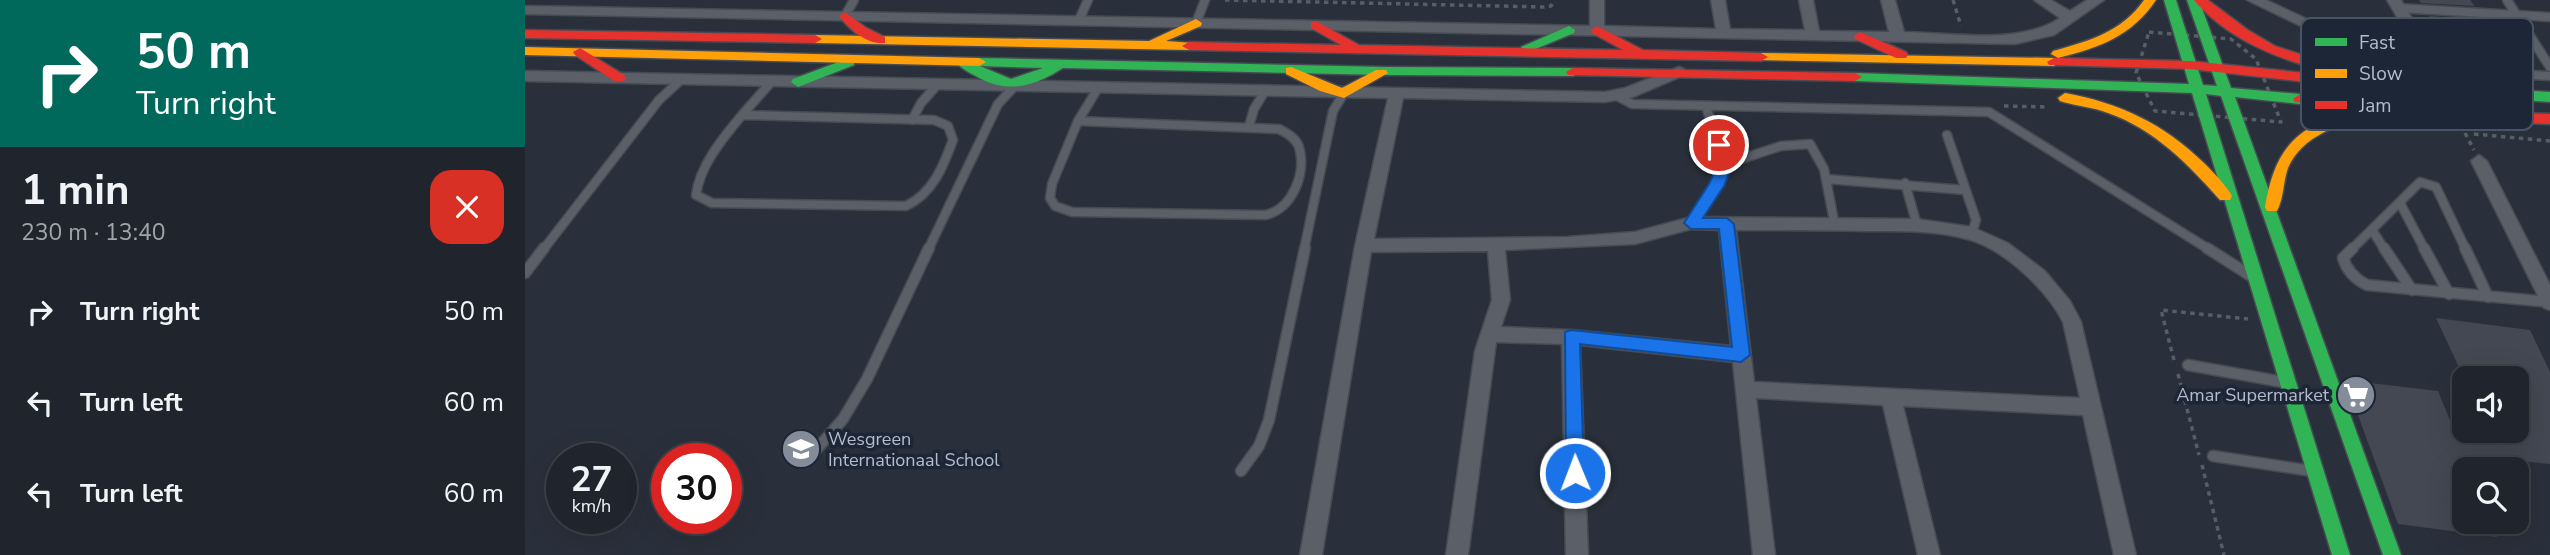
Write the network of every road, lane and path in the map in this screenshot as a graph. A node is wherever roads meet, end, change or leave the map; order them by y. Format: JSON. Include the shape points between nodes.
{"nodes":[{"id":1,"x":855,"y":0,"type":"edge"},
{"id":2,"x":1088,"y":0,"type":"edge"},
{"id":3,"x":1205,"y":0,"type":"edge"},
{"id":4,"x":1225,"y":0,"type":"edge"},
{"id":5,"x":1554,"y":0,"type":"edge"},
{"id":6,"x":1597,"y":0,"type":"edge"},
{"id":7,"x":1718,"y":0,"type":"edge"},
{"id":8,"x":1806,"y":0,"type":"edge"},
{"id":9,"x":1888,"y":0,"type":"edge"},
{"id":10,"x":1953,"y":0,"type":"edge"},
{"id":11,"x":2041,"y":0,"type":"edge"},
{"id":12,"x":2097,"y":0,"type":"edge"},
{"id":13,"x":2150,"y":0,"type":"edge"},
{"id":14,"x":2170,"y":0,"type":"edge"},
{"id":15,"x":2193,"y":0,"type":"edge"},
{"id":16,"x":2200,"y":0,"type":"edge"},
{"id":17,"x":2254,"y":0,"type":"edge"},
{"id":18,"x":2507,"y":0,"type":"edge"},
{"id":19,"x":1360,"y":2,"type":"edge"},
{"id":20,"x":2396,"y":4,"type":"edge"},
{"id":21,"x":525,"y":10,"type":"edge"},
{"id":22,"x":2517,"y":15,"type":"junction"},
{"id":23,"x":845,"y":16,"type":"junction"},
{"id":24,"x":2550,"y":17,"type":"edge"},
{"id":25,"x":2071,"y":18,"type":"junction"},
{"id":26,"x":2519,"y":18,"type":"edge"},
{"id":27,"x":1079,"y":20,"type":"junction"},
{"id":28,"x":2301,"y":21,"type":"edge"},
{"id":29,"x":1196,"y":23,"type":"junction"},
{"id":30,"x":1316,"y":25,"type":"junction"},
{"id":31,"x":1569,"y":30,"type":"junction"},
{"id":32,"x":1597,"y":30,"type":"junction"},
{"id":33,"x":1724,"y":33,"type":"junction"},
{"id":34,"x":525,"y":34,"type":"edge"},
{"id":35,"x":1813,"y":35,"type":"junction"},
{"id":36,"x":1860,"y":36,"type":"junction"},
{"id":37,"x":1898,"y":37,"type":"junction"},
{"id":38,"x":1964,"y":38,"type":"junction"},
{"id":39,"x":2533,"y":40,"type":"edge"},
{"id":40,"x":884,"y":41,"type":"junction"},
{"id":41,"x":1141,"y":46,"type":"junction"},
{"id":42,"x":1363,"y":50,"type":"junction"},
{"id":43,"x":525,"y":51,"type":"edge"},
{"id":44,"x":580,"y":52,"type":"junction"},
{"id":45,"x":1506,"y":53,"type":"junction"},
{"id":46,"x":1644,"y":55,"type":"junction"},
{"id":47,"x":856,"y":59,"type":"junction"},
{"id":48,"x":1915,"y":60,"type":"junction"},
{"id":49,"x":958,"y":61,"type":"junction"},
{"id":50,"x":2023,"y":61,"type":"junction"},
{"id":51,"x":2301,"y":61,"type":"edge"},
{"id":52,"x":1065,"y":63,"type":"junction"},
{"id":53,"x":2190,"y":65,"type":"junction"},
{"id":54,"x":2550,"y":67,"type":"edge"},
{"id":55,"x":1284,"y":68,"type":"junction"},
{"id":56,"x":2218,"y":69,"type":"junction"},
{"id":57,"x":1385,"y":71,"type":"junction"},
{"id":58,"x":1679,"y":72,"type":"junction"},
{"id":59,"x":525,"y":75,"type":"edge"},
{"id":60,"x":619,"y":78,"type":"junction"},
{"id":61,"x":2301,"y":78,"type":"edge"},
{"id":62,"x":682,"y":79,"type":"junction"},
{"id":63,"x":772,"y":81,"type":"junction"},
{"id":64,"x":1990,"y":81,"type":"junction"},
{"id":65,"x":798,"y":82,"type":"junction"},
{"id":66,"x":937,"y":85,"type":"junction"},
{"id":67,"x":1014,"y":87,"type":"junction"},
{"id":68,"x":1098,"y":88,"type":"junction"},
{"id":69,"x":2197,"y":89,"type":"junction"},
{"id":70,"x":1265,"y":91,"type":"junction"},
{"id":71,"x":1344,"y":93,"type":"junction"},
{"id":72,"x":1396,"y":94,"type":"junction"},
{"id":73,"x":2227,"y":94,"type":"junction"},
{"id":74,"x":1617,"y":96,"type":"junction"},
{"id":75,"x":2301,"y":100,"type":"edge"},
{"id":76,"x":1706,"y":107,"type":"junction"},
{"id":77,"x":741,"y":115,"type":"junction"},
{"id":78,"x":912,"y":120,"type":"junction"},
{"id":79,"x":1078,"y":121,"type":"junction"},
{"id":80,"x":1249,"y":127,"type":"junction"},
{"id":81,"x":2312,"y":130,"type":"edge"},
{"id":82,"x":2452,"y":132,"type":"dead end"},
{"id":83,"x":1947,"y":135,"type":"dead end"},
{"id":84,"x":2550,"y":141,"type":"edge"},
{"id":85,"x":1067,"y":147,"type":"joint"},
{"id":86,"x":2479,"y":161,"type":"dead end"},
{"id":87,"x":1725,"y":164,"type":"junction"},
{"id":88,"x":1826,"y":179,"type":"junction"},
{"id":89,"x":1905,"y":184,"type":"junction"},
{"id":90,"x":1965,"y":190,"type":"junction"},
{"id":91,"x":2400,"y":203,"type":"junction"},
{"id":92,"x":2234,"y":207,"type":"junction"},
{"id":93,"x":2271,"y":218,"type":"junction"},
{"id":94,"x":1691,"y":223,"type":"junction"},
{"id":95,"x":1727,"y":224,"type":"junction"},
{"id":96,"x":1917,"y":225,"type":"junction"},
{"id":97,"x":1835,"y":226,"type":"junction"},
{"id":98,"x":2372,"y":230,"type":"junction"},
{"id":99,"x":1972,"y":233,"type":"junction"},
{"id":100,"x":1496,"y":244,"type":"junction"},
{"id":101,"x":1364,"y":246,"type":"junction"},
{"id":102,"x":525,"y":272,"type":"edge"},
{"id":103,"x":2256,"y":279,"type":"junction"},
{"id":104,"x":2412,"y":290,"type":"junction"},
{"id":105,"x":2449,"y":293,"type":"junction"},
{"id":106,"x":2488,"y":297,"type":"junction"},
{"id":107,"x":2550,"y":303,"type":"edge"},
{"id":108,"x":2269,"y":321,"type":"junction"},
{"id":109,"x":1488,"y":334,"type":"junction"},
{"id":110,"x":1571,"y":337,"type":"junction"},
{"id":111,"x":1741,"y":355,"type":"junction"},
{"id":112,"x":2188,"y":365,"type":"dead end"},
{"id":113,"x":2288,"y":383,"type":"junction"},
{"id":114,"x":1745,"y":390,"type":"junction"},
{"id":115,"x":1891,"y":397,"type":"junction"},
{"id":116,"x":2093,"y":407,"type":"junction"},
{"id":117,"x":2213,"y":456,"type":"dead end"},
{"id":118,"x":809,"y":458,"type":"dead end"},
{"id":119,"x":1241,"y":471,"type":"dead end"},
{"id":120,"x":2315,"y":472,"type":"junction"},
{"id":121,"x":1311,"y":555,"type":"edge"},
{"id":122,"x":1457,"y":555,"type":"edge"},
{"id":123,"x":1577,"y":555,"type":"edge"},
{"id":124,"x":1764,"y":555,"type":"edge"},
{"id":125,"x":1929,"y":555,"type":"edge"},
{"id":126,"x":2126,"y":555,"type":"edge"},
{"id":127,"x":2224,"y":555,"type":"edge"},
{"id":128,"x":2341,"y":555,"type":"edge"},
{"id":129,"x":2392,"y":555,"type":"edge"}],
"edges":[{"from":1,"to":23,"type":"lane"},
{"from":2,"to":27,"type":"lane"},
{"from":3,"to":29,"type":"lane"},
{"from":4,"to":19,"type":"path"},
{"from":5,"to":19,"type":"path","via":[[1544,7]]},
{"from":6,"to":32,"type":"street"},
{"from":7,"to":33,"type":"street"},
{"from":8,"to":35,"type":"street"},
{"from":9,"to":37,"type":"street"},
{"from":10,"to":38,"type":"path"},
{"from":11,"to":25,"type":"street"},
{"from":12,"to":25,"type":"street"},
{"from":13,"to":50,"type":"main road","via":[[2134,22],[2104,41]]},
{"from":14,"to":53,"type":"main road"},
{"from":15,"to":56,"type":"main road"},
{"from":16,"to":51,"type":"main road","via":[[2239,33]]},
{"from":17,"to":28,"type":"street"},
{"from":18,"to":22,"type":"lane"},
{"from":20,"to":22,"type":"lane"},
{"from":21,"to":23,"type":"street"},
{"from":22,"to":24,"type":"lane"},
{"from":22,"to":26,"type":"lane"},
{"from":23,"to":27,"type":"street"},
{"from":23,"to":40,"type":"main road","via":[[860,30]]},
{"from":25,"to":38,"type":"street","via":[[2028,38]]},
{"from":27,"to":29,"type":"street"},
{"from":29,"to":30,"type":"street"},
{"from":29,"to":41,"type":"main road"},
{"from":30,"to":31,"type":"street"},
{"from":30,"to":42,"type":"main road"},
{"from":31,"to":32,"type":"street"},
{"from":31,"to":45,"type":"main road"},
{"from":32,"to":33,"type":"street"},
{"from":32,"to":46,"type":"main road"},
{"from":33,"to":35,"type":"street"},
{"from":34,"to":40,"type":"main road"},
{"from":35,"to":36,"type":"street"},
{"from":36,"to":37,"type":"street"},
{"from":36,"to":48,"type":"main road"},
{"from":37,"to":38,"type":"street"},
{"from":39,"to":54,"type":"lane"},
{"from":40,"to":41,"type":"main road"},
{"from":41,"to":42,"type":"main road"},
{"from":42,"to":45,"type":"main road"},
{"from":43,"to":44,"type":"main road"},
{"from":44,"to":47,"type":"main road"},
{"from":44,"to":60,"type":"main road"},
{"from":45,"to":46,"type":"main road"},
{"from":46,"to":48,"type":"main road"},
{"from":47,"to":49,"type":"main road"},
{"from":47,"to":65,"type":"main road"},
{"from":48,"to":50,"type":"main road"},
{"from":49,"to":52,"type":"main road"},
{"from":49,"to":67,"type":"main road"},
{"from":50,"to":53,"type":"main road"},
{"from":52,"to":55,"type":"main road"},
{"from":52,"to":67,"type":"main road"},
{"from":53,"to":56,"type":"main road"},
{"from":53,"to":69,"type":"main road"},
{"from":55,"to":57,"type":"main road"},
{"from":55,"to":71,"type":"main road"},
{"from":56,"to":61,"type":"main road"},
{"from":56,"to":73,"type":"main road"},
{"from":57,"to":58,"type":"main road"},
{"from":57,"to":71,"type":"main road"},
{"from":58,"to":64,"type":"main road"},
{"from":58,"to":74,"type":"street"},
{"from":59,"to":60,"type":"street"},
{"from":60,"to":62,"type":"street"},
{"from":62,"to":63,"type":"street"},
{"from":62,"to":102,"type":"lane","via":[[659,100]]},
{"from":63,"to":65,"type":"street"},
{"from":63,"to":77,"type":"lane"},
{"from":64,"to":69,"type":"main road"},
{"from":64,"to":92,"type":"main road","via":[[2018,93],[2093,102],[2146,122],[2189,153]]},
{"from":65,"to":66,"type":"street"},
{"from":66,"to":67,"type":"street"},
{"from":66,"to":78,"type":"lane"},
{"from":67,"to":68,"type":"street"},
{"from":67,"to":118,"type":"lane","via":[[999,104],[867,379],[843,419]]},
{"from":68,"to":70,"type":"street"},
{"from":68,"to":79,"type":"lane"},
{"from":69,"to":73,"type":"main road"},
{"from":69,"to":92,"type":"main road"},
{"from":70,"to":71,"type":"street"},
{"from":70,"to":80,"type":"lane"},
{"from":71,"to":72,"type":"street"},
{"from":71,"to":119,"type":"lane","via":[[1333,110],[1269,420],[1259,446]]},
{"from":72,"to":74,"type":"street"},
{"from":72,"to":101,"type":"street"},
{"from":73,"to":75,"type":"main road"},
{"from":73,"to":93,"type":"main road"},
{"from":74,"to":76,"type":"lane","via":[[1632,104]]},
{"from":76,"to":87,"type":"lane"},
{"from":76,"to":103,"type":"lane","via":[[1989,111]]},
{"from":77,"to":78,"type":"lane"},
{"from":77,"to":78,"type":"lane","via":[[696,184],[695,195],[705,202],[894,208],[913,204],[927,193],[954,135],[940,121]]},
{"from":79,"to":80,"type":"lane"},
{"from":79,"to":85,"type":"lane"},
{"from":80,"to":85,"type":"lane","via":[[1279,129],[1299,147],[1291,200],[1276,214],[1060,209],[1050,193]]},
{"from":81,"to":93,"type":"main road","via":[[2291,145],[2276,170]]},
{"from":82,"to":84,"type":"path"},
{"from":83,"to":90,"type":"lane"},
{"from":86,"to":107,"type":"street"},
{"from":87,"to":88,"type":"lane","via":[[1793,143],[1810,144],[1819,153]]},
{"from":87,"to":94,"type":"lane"},
{"from":88,"to":89,"type":"lane"},
{"from":88,"to":97,"type":"lane"},
{"from":89,"to":90,"type":"lane"},
{"from":89,"to":96,"type":"lane"},
{"from":90,"to":99,"type":"lane","via":[[1976,220]]},
{"from":91,"to":98,"type":"lane"},
{"from":91,"to":105,"type":"lane"},
{"from":91,"to":106,"type":"lane","via":[[2420,182],[2436,187]]},
{"from":92,"to":103,"type":"main road"},
{"from":93,"to":129,"type":"main road"},
{"from":94,"to":95,"type":"street"},
{"from":94,"to":100,"type":"street","via":[[1635,238]]},
{"from":95,"to":97,"type":"street"},
{"from":95,"to":111,"type":"street"},
{"from":96,"to":97,"type":"street"},
{"from":96,"to":99,"type":"street"},
{"from":98,"to":104,"type":"lane"},
{"from":98,"to":104,"type":"lane","via":[[2342,261],[2356,279],[2368,285]]},
{"from":99,"to":116,"type":"street","via":[[2002,248],[2039,276],[2064,306]]},
{"from":100,"to":101,"type":"street"},
{"from":100,"to":109,"type":"street","via":[[1501,300]]},
{"from":101,"to":121,"type":"street"},
{"from":103,"to":108,"type":"main road"},
{"from":104,"to":105,"type":"lane"},
{"from":105,"to":106,"type":"lane"},
{"from":106,"to":107,"type":"lane"},
{"from":108,"to":113,"type":"main road"},
{"from":108,"to":127,"type":"path","via":[[2161,310]]},
{"from":109,"to":110,"type":"street"},
{"from":109,"to":122,"type":"street"},
{"from":110,"to":111,"type":"street"},
{"from":110,"to":123,"type":"street"},
{"from":111,"to":114,"type":"street"},
{"from":112,"to":113,"type":"lane"},
{"from":113,"to":120,"type":"main road"},
{"from":114,"to":115,"type":"street"},
{"from":114,"to":124,"type":"street"},
{"from":115,"to":116,"type":"street"},
{"from":115,"to":125,"type":"street"},
{"from":116,"to":126,"type":"street"},
{"from":117,"to":120,"type":"lane"},
{"from":120,"to":128,"type":"main road"}]}
